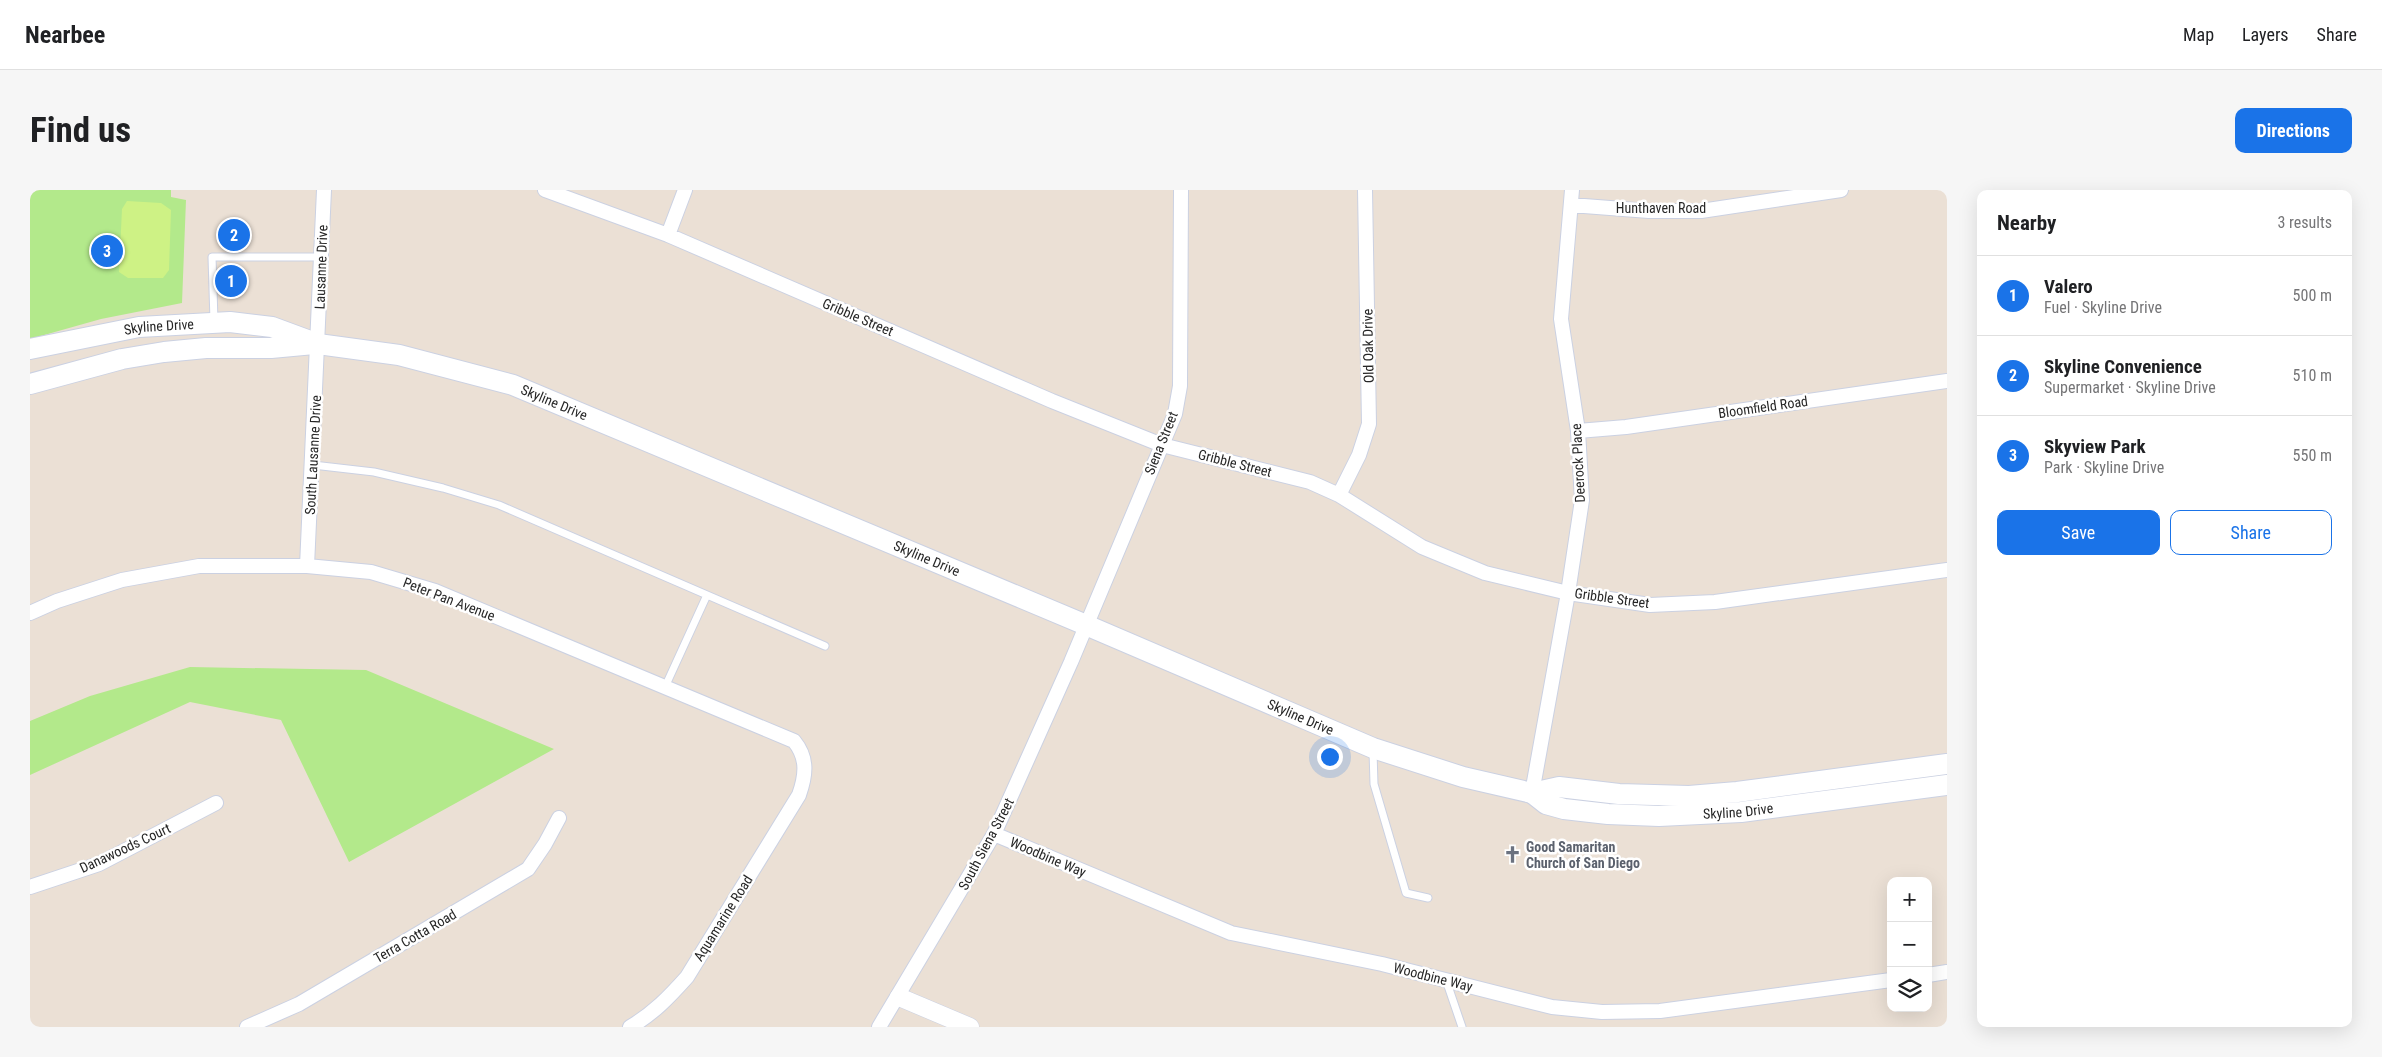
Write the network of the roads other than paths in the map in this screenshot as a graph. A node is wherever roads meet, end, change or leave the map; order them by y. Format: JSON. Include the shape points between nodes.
{"nodes":[{"id":1,"x":324,"y":190,"type":"edge"},
{"id":2,"x":545,"y":190,"type":"edge"},
{"id":3,"x":685,"y":190,"type":"edge"},
{"id":4,"x":1181,"y":190,"type":"edge"},
{"id":5,"x":1365,"y":190,"type":"edge"},
{"id":6,"x":1572,"y":190,"type":"edge"},
{"id":7,"x":1841,"y":190,"type":"edge"},
{"id":8,"x":1571,"y":205,"type":"junction"},
{"id":9,"x":668,"y":235,"type":"junction"},
{"id":10,"x":322,"y":256,"type":"junction"},
{"id":11,"x":214,"y":321,"type":"junction"},
{"id":12,"x":318,"y":344,"type":"junction"},
{"id":13,"x":30,"y":349,"type":"edge"},
{"id":14,"x":1947,"y":381,"type":"edge"},
{"id":15,"x":30,"y":384,"type":"edge"},
{"id":16,"x":1578,"y":431,"type":"junction"},
{"id":17,"x":1162,"y":445,"type":"junction"},
{"id":18,"x":313,"y":466,"type":"junction"},
{"id":19,"x":1339,"y":495,"type":"junction"},
{"id":20,"x":307,"y":566,"type":"junction"},
{"id":21,"x":1947,"y":570,"type":"edge"},
{"id":22,"x":1568,"y":593,"type":"junction"},
{"id":23,"x":707,"y":595,"type":"junction"},
{"id":24,"x":30,"y":613,"type":"edge"},
{"id":25,"x":1086,"y":625,"type":"junction"},
{"id":26,"x":826,"y":646,"type":"dead end"},
{"id":27,"x":665,"y":687,"type":"junction"},
{"id":28,"x":1373,"y":748,"type":"junction"},
{"id":29,"x":1947,"y":764,"type":"edge"},
{"id":30,"x":1947,"y":785,"type":"edge"},
{"id":31,"x":1532,"y":793,"type":"junction"},
{"id":32,"x":799,"y":795,"type":"joint"},
{"id":33,"x":216,"y":803,"type":"dead end"},
{"id":34,"x":559,"y":818,"type":"dead end"},
{"id":35,"x":994,"y":834,"type":"junction"},
{"id":36,"x":30,"y":887,"type":"edge"},
{"id":37,"x":1428,"y":898,"type":"dead end"},
{"id":38,"x":1947,"y":972,"type":"edge"},
{"id":39,"x":1932,"y":974,"type":"edge"},
{"id":40,"x":1446,"y":980,"type":"junction"},
{"id":41,"x":1887,"y":981,"type":"edge"},
{"id":42,"x":899,"y":997,"type":"junction"},
{"id":43,"x":253,"y":1026,"type":"edge"},
{"id":44,"x":630,"y":1027,"type":"edge"},
{"id":45,"x":879,"y":1027,"type":"edge"},
{"id":46,"x":970,"y":1027,"type":"edge"},
{"id":47,"x":1462,"y":1027,"type":"edge"}],
"edges":[{"from":1,"to":10,"type":"street","name":"Lausanne Drive"},
{"from":2,"to":9,"type":"street","name":"Gribble Street"},
{"from":3,"to":9,"type":"street"},
{"from":4,"to":17,"type":"street","name":"Siena Street","via":[[1180,386],[1175,414]]},
{"from":5,"to":19,"type":"street","name":"Old Oak Drive","via":[[1369,424]]},
{"from":6,"to":8,"type":"street","name":"Deerock Place"},
{"from":7,"to":8,"type":"street","name":"Hunthaven Road","via":[[1700,210],[1649,211]]},
{"from":8,"to":16,"type":"street","name":"Deerock Place","via":[[1560,319]]},
{"from":9,"to":17,"type":"street","name":"Gribble Street"},
{"from":10,"to":11,"type":"lane","via":[[212,257]]},
{"from":10,"to":12,"type":"street","name":"Lausanne Drive"},
{"from":11,"to":12,"type":"main road","name":"Skyline Drive","via":[[272,327]]},
{"from":11,"to":13,"type":"main road","name":"Skyline Drive","via":[[139,327]]},
{"from":12,"to":15,"type":"main road","name":"Skyline Drive","via":[[164,352],[122,359]]},
{"from":12,"to":18,"type":"street","name":"South Lausanne Drive"},
{"from":12,"to":25,"type":"main road","name":"Skyline Drive","via":[[399,355],[513,385]]},
{"from":14,"to":16,"type":"street","name":"Bloomfield Road"},
{"from":16,"to":22,"type":"street","name":"Deerock Place","via":[[1582,500]]},
{"from":17,"to":19,"type":"street","name":"Gribble Street","via":[[1310,482]]},
{"from":17,"to":25,"type":"street","name":"Siena Street"},
{"from":18,"to":20,"type":"street","name":"South Lausanne Drive"},
{"from":18,"to":23,"type":"lane","via":[[374,472],[499,504]]},
{"from":19,"to":22,"type":"street","name":"Gribble Street","via":[[1422,547],[1485,573]]},
{"from":20,"to":24,"type":"street","name":"Peter Pan Avenue","via":[[173,569],[107,584]]},
{"from":20,"to":27,"type":"street","name":"Peter Pan Avenue","via":[[370,572],[416,584]]},
{"from":21,"to":22,"type":"street","name":"Gribble Street","via":[[1715,602],[1650,605]]},
{"from":22,"to":31,"type":"street","name":"Deerock Place"},
{"from":23,"to":26,"type":"lane"},
{"from":23,"to":27,"type":"lane"},
{"from":25,"to":28,"type":"main road","name":"Skyline Drive"},
{"from":25,"to":35,"type":"street","name":"South Siena Street"},
{"from":27,"to":32,"type":"street","name":"Peter Pan Avenue","via":[[794,741],[802,752],[806,776]]},
{"from":28,"to":31,"type":"main road","name":"Skyline Drive"},
{"from":28,"to":37,"type":"lane","via":[[1374,784],[1406,893]]},
{"from":29,"to":31,"type":"main road","name":"Skyline Drive","via":[[1689,796],[1619,794],[1559,787]]},
{"from":30,"to":31,"type":"main road","name":"Skyline Drive","via":[[1742,812],[1667,816],[1564,809],[1546,804]]},
{"from":32,"to":44,"type":"street","name":"Aquamarine Road","via":[[687,977],[646,1018]]},
{"from":33,"to":36,"type":"street","name":"Danawoods Court","via":[[98,864]]},
{"from":34,"to":43,"type":"street","name":"Terra Cotta Road","via":[[528,869],[299,1004]]},
{"from":35,"to":40,"type":"street","name":"Woodbine Way","via":[[1231,933]]},
{"from":35,"to":42,"type":"street","name":"South Siena Street"},
{"from":38,"to":39,"type":"street"},
{"from":40,"to":41,"type":"street","name":"Woodbine Way","via":[[1552,1007],[1631,1013]]},
{"from":40,"to":47,"type":"lane"},
{"from":42,"to":45,"type":"street","name":"South Siena Street"},
{"from":42,"to":46,"type":"street"}]}
